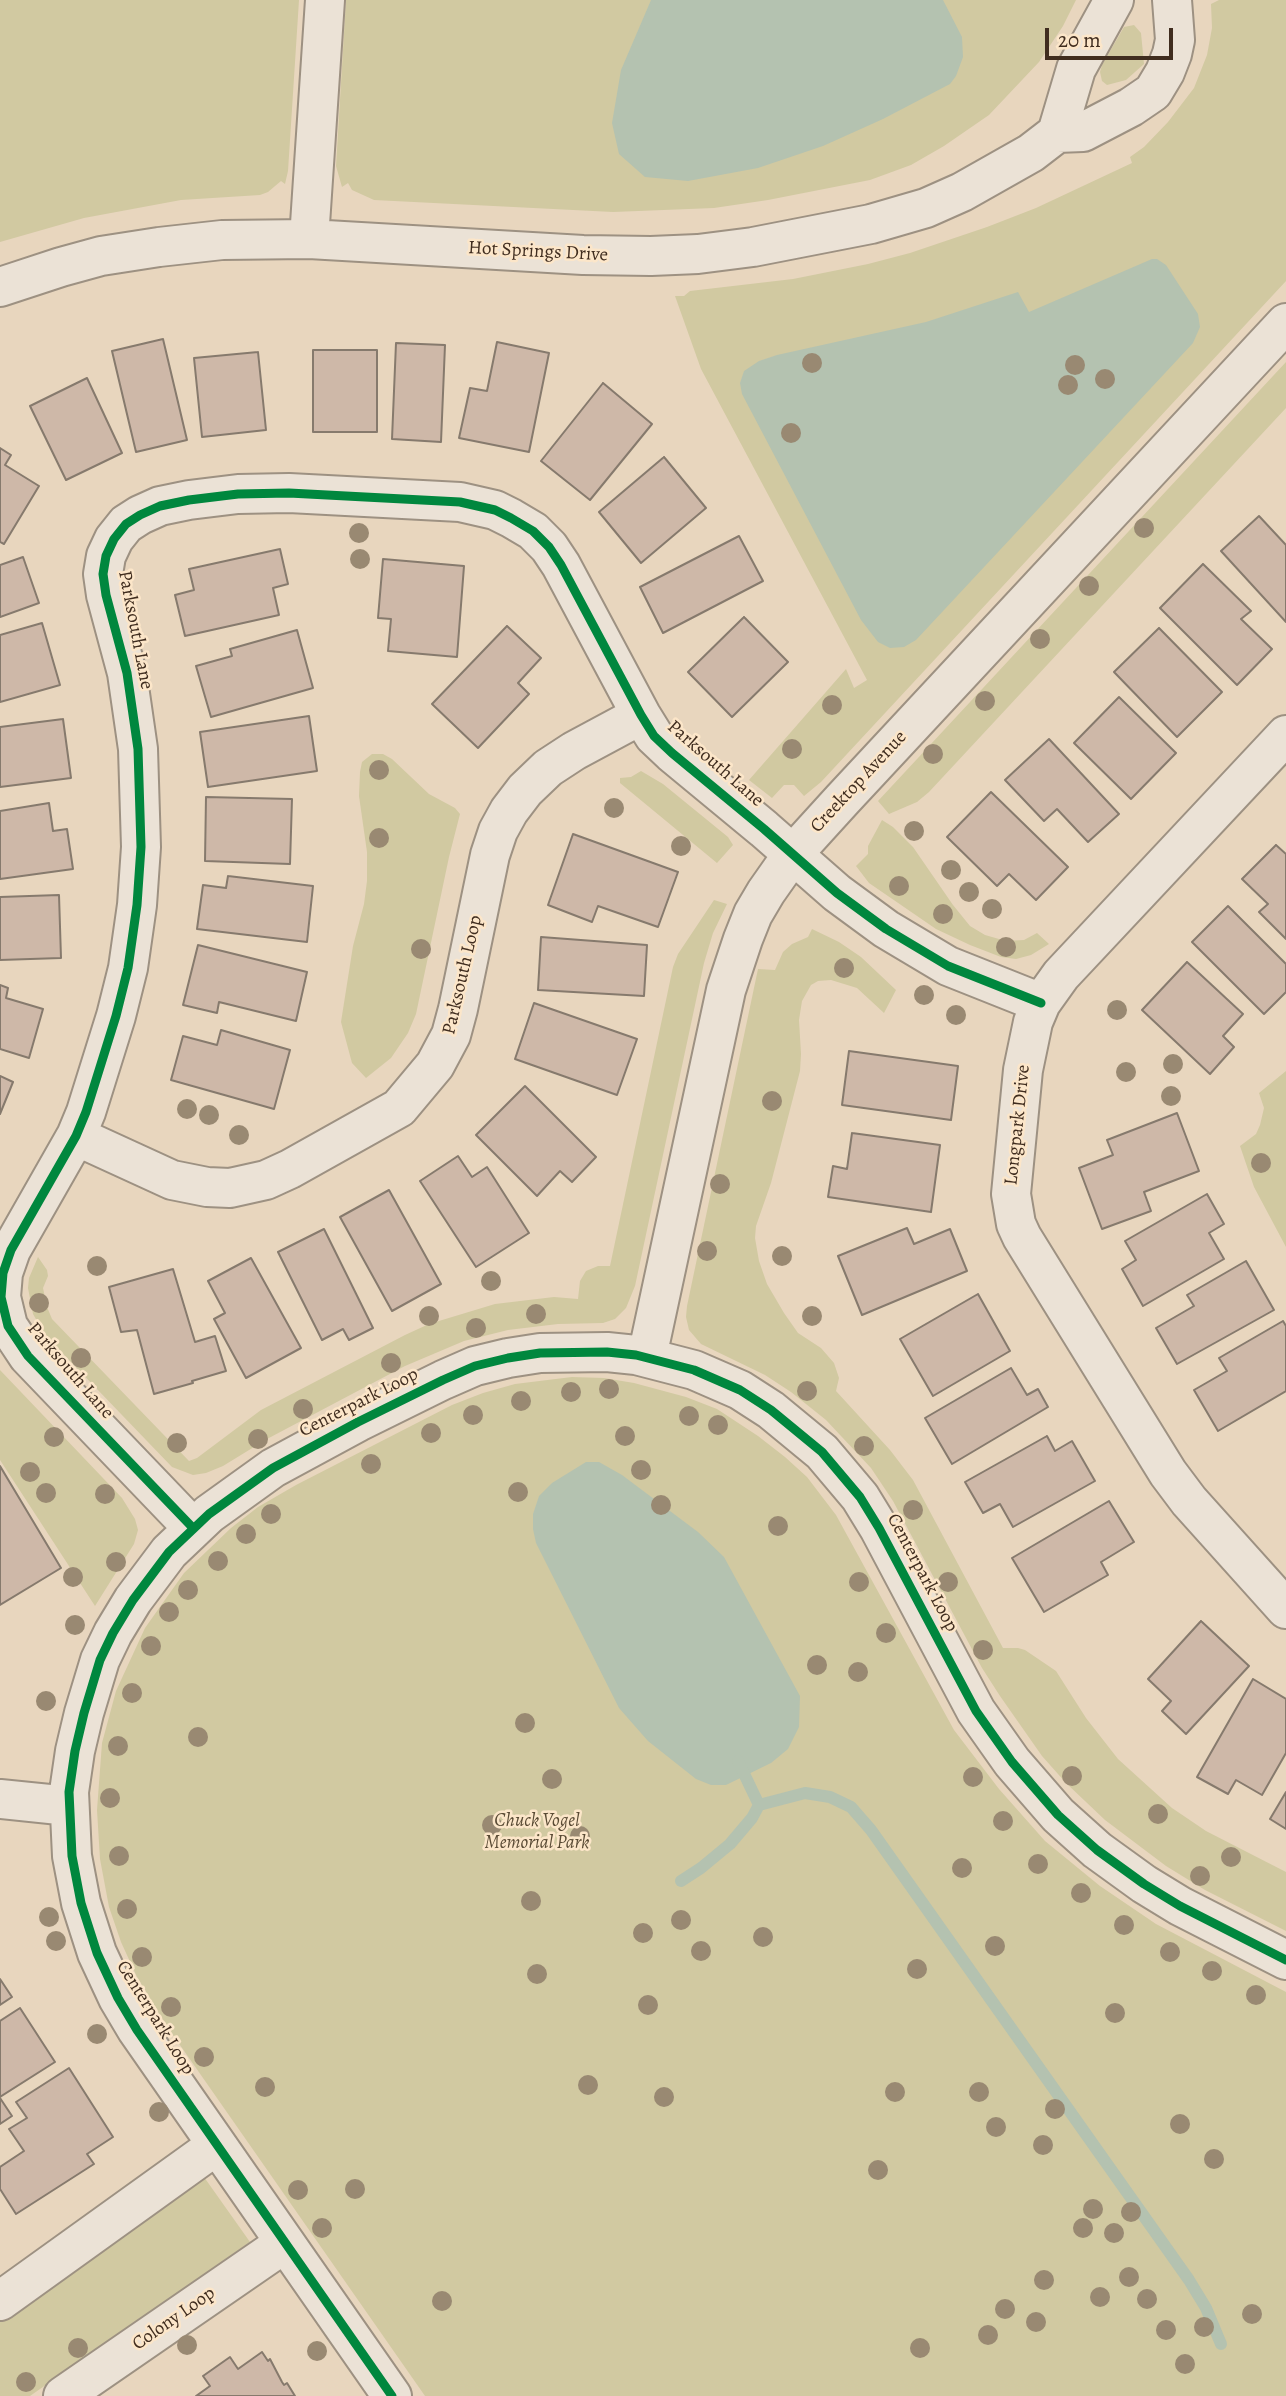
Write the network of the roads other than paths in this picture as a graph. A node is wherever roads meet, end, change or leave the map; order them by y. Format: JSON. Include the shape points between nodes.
{"nodes":[{"id":1,"x":325,"y":0,"type":"edge"},
{"id":2,"x":1114,"y":0,"type":"edge"},
{"id":3,"x":1172,"y":0,"type":"edge"},
{"id":4,"x":1057,"y":133,"type":"junction"},
{"id":5,"x":309,"y":239,"type":"junction"},
{"id":6,"x":0,"y":287,"type":"edge"},
{"id":7,"x":1286,"y":323,"type":"edge"},
{"id":8,"x":641,"y":715,"type":"junction"},
{"id":9,"x":1286,"y":735,"type":"edge"},
{"id":10,"x":792,"y":855,"type":"junction"},
{"id":11,"x":1041,"y":1003,"type":"junction"},
{"id":12,"x":76,"y":1136,"type":"junction"},
{"id":13,"x":647,"y":1357,"type":"junction"},
{"id":14,"x":193,"y":1528,"type":"junction"},
{"id":15,"x":1286,"y":1609,"type":"edge"},
{"id":16,"x":0,"y":1799,"type":"edge"},
{"id":17,"x":69,"y":1806,"type":"junction"},
{"id":18,"x":1286,"y":1960,"type":"edge"},
{"id":19,"x":217,"y":2146,"type":"junction"},
{"id":20,"x":285,"y":2243,"type":"junction"},
{"id":21,"x":0,"y":2301,"type":"edge"},
{"id":22,"x":63,"y":2396,"type":"edge"},
{"id":23,"x":393,"y":2396,"type":"edge"}],
"edges":[{"from":1,"to":5,"type":"street"},
{"from":2,"to":4,"type":"street","via":[[1076,69]]},
{"from":3,"to":4,"type":"street","name":"Hot Springs Drive","via":[[1175,40],[1153,92],[1083,132]]},
{"from":4,"to":5,"type":"street","name":"Hot Springs Drive","via":[[995,175],[926,208],[852,229],[742,248],[666,256],[602,256]]},
{"from":5,"to":6,"type":"street","name":"Hot Springs Drive","via":[[222,240],[142,249],[61,267]]},
{"from":7,"to":10,"type":"street","name":"Creektop Avenue"},
{"from":8,"to":10,"type":"street","name":"Parksouth Lane","via":[[662,744]]},
{"from":8,"to":12,"type":"street","name":"Parksouth Loop","via":[[548,768],[509,811],[490,855],[451,1035],[429,1074],[399,1108],[290,1169],[230,1188],[172,1180]]},
{"from":8,"to":12,"type":"street","name":"Parksouth Lane","via":[[549,547],[533,531],[495,510],[460,502],[272,493],[176,502],[133,519],[109,548],[103,574],[137,740],[139,884],[120,1002]]},
{"from":9,"to":11,"type":"street","name":"Longpark Drive","via":[[1061,975]]},
{"from":10,"to":11,"type":"street","name":"Parksouth Lane","via":[[920,951]]},
{"from":10,"to":13,"type":"street","name":"Creektop Avenue","via":[[753,914],[730,975]]},
{"from":11,"to":15,"type":"street","name":"Longpark Drive","via":[[1027,1048],[1014,1143],[1011,1194],[1016,1224],[1179,1489]]},
{"from":12,"to":14,"type":"street","name":"Parksouth Lane","via":[[7,1260],[1,1288],[5,1316],[28,1356]]},
{"from":13,"to":14,"type":"street","name":"Centerpark Loop","via":[[607,1352],[540,1353],[475,1366],[273,1468]]},
{"from":13,"to":18,"type":"street","name":"Centerpark Loop","via":[[740,1390],[822,1452],[879,1528],[976,1711],[1041,1796],[1097,1850],[1144,1884]]},
{"from":14,"to":17,"type":"street","name":"Centerpark Loop","via":[[150,1576],[106,1646],[81,1722]]},
{"from":16,"to":17,"type":"street"},
{"from":17,"to":19,"type":"street","name":"Centerpark Loop","via":[[74,1873],[97,1953],[137,2030]]},
{"from":19,"to":20,"type":"street","name":"Centerpark Loop"},
{"from":19,"to":21,"type":"street"},
{"from":20,"to":22,"type":"street","name":"Colony Loop"},
{"from":20,"to":23,"type":"street","name":"Centerpark Loop"}]}
